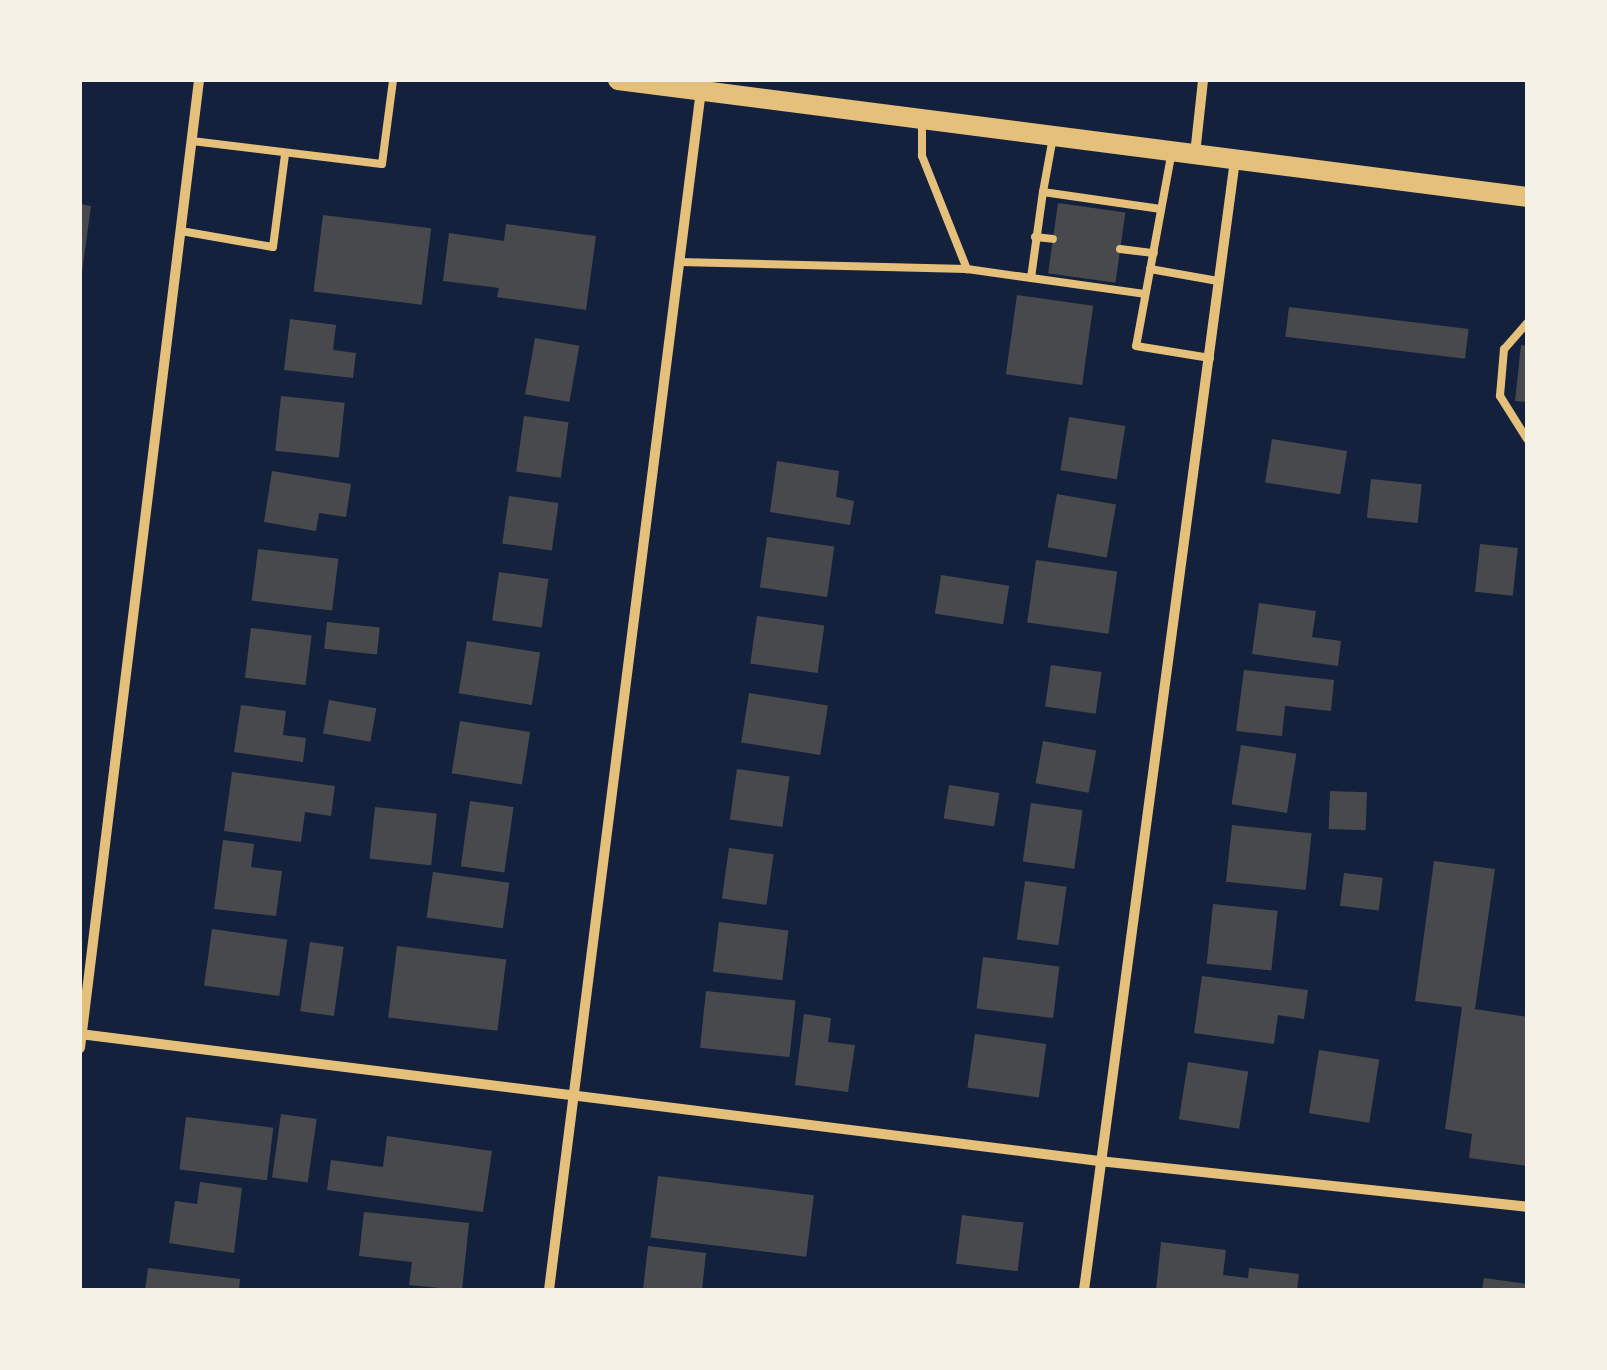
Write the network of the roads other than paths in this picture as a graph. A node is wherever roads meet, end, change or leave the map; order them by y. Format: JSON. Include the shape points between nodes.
{"nodes":[{"id":1,"x":199,"y":80,"type":"edge"},
{"id":2,"x":393,"y":80,"type":"edge"},
{"id":3,"x":618,"y":80,"type":"edge"},
{"id":4,"x":1203,"y":80,"type":"edge"},
{"id":5,"x":701,"y":91,"type":"junction"},
{"id":6,"x":922,"y":119,"type":"junction"},
{"id":7,"x":1054,"y":134,"type":"junction"},
{"id":8,"x":192,"y":142,"type":"junction"},
{"id":9,"x":1172,"y":151,"type":"junction"},
{"id":10,"x":1195,"y":154,"type":"junction"},
{"id":11,"x":285,"y":155,"type":"junction"},
{"id":12,"x":1235,"y":160,"type":"junction"},
{"id":13,"x":1043,"y":192,"type":"junction"},
{"id":14,"x":1527,"y":197,"type":"edge"},
{"id":15,"x":1161,"y":209,"type":"junction"},
{"id":16,"x":181,"y":231,"type":"junction"},
{"id":17,"x":1035,"y":237,"type":"junction"},
{"id":18,"x":1053,"y":238,"type":"dead end"},
{"id":19,"x":1120,"y":249,"type":"dead end"},
{"id":20,"x":1154,"y":253,"type":"junction"},
{"id":21,"x":680,"y":262,"type":"junction"},
{"id":22,"x":967,"y":269,"type":"junction"},
{"id":23,"x":1150,"y":270,"type":"junction"},
{"id":24,"x":1031,"y":278,"type":"junction"},
{"id":25,"x":1218,"y":281,"type":"junction"},
{"id":26,"x":1144,"y":294,"type":"junction"},
{"id":27,"x":1527,"y":324,"type":"edge"},
{"id":28,"x":1210,"y":358,"type":"junction"},
{"id":29,"x":1527,"y":439,"type":"edge"},
{"id":30,"x":81,"y":1034,"type":"edge"},
{"id":31,"x":80,"y":1048,"type":"edge"},
{"id":32,"x":574,"y":1096,"type":"junction"},
{"id":33,"x":1100,"y":1161,"type":"junction"},
{"id":34,"x":1527,"y":1207,"type":"edge"},
{"id":35,"x":549,"y":1290,"type":"edge"},
{"id":36,"x":1084,"y":1290,"type":"edge"}],
"edges":[{"from":1,"to":8,"type":"street"},
{"from":2,"to":11,"type":"lane","via":[[382,164]]},
{"from":3,"to":5,"type":"main road"},
{"from":4,"to":10,"type":"street"},
{"from":5,"to":6,"type":"main road"},
{"from":5,"to":21,"type":"street"},
{"from":6,"to":7,"type":"main road"},
{"from":6,"to":22,"type":"lane","via":[[922,156]]},
{"from":7,"to":9,"type":"main road"},
{"from":7,"to":13,"type":"lane"},
{"from":8,"to":11,"type":"lane"},
{"from":8,"to":16,"type":"street"},
{"from":9,"to":10,"type":"main road"},
{"from":9,"to":15,"type":"lane"},
{"from":10,"to":12,"type":"main road"},
{"from":11,"to":16,"type":"lane","via":[[273,247]]},
{"from":12,"to":14,"type":"main road"},
{"from":12,"to":25,"type":"street"},
{"from":13,"to":15,"type":"lane"},
{"from":13,"to":17,"type":"lane"},
{"from":15,"to":20,"type":"lane"},
{"from":16,"to":30,"type":"street"},
{"from":17,"to":18,"type":"lane"},
{"from":17,"to":24,"type":"lane"},
{"from":19,"to":20,"type":"lane"},
{"from":20,"to":23,"type":"lane"},
{"from":21,"to":22,"type":"lane"},
{"from":21,"to":32,"type":"street"},
{"from":22,"to":24,"type":"lane"},
{"from":23,"to":25,"type":"lane"},
{"from":23,"to":26,"type":"lane"},
{"from":24,"to":26,"type":"lane"},
{"from":25,"to":28,"type":"street"},
{"from":26,"to":28,"type":"lane","via":[[1136,346]]},
{"from":27,"to":29,"type":"lane","via":[[1504,349],[1500,396]]},
{"from":28,"to":33,"type":"street"},
{"from":30,"to":31,"type":"street"},
{"from":30,"to":32,"type":"street"},
{"from":32,"to":33,"type":"street"},
{"from":32,"to":35,"type":"street"},
{"from":33,"to":34,"type":"street"},
{"from":33,"to":36,"type":"street"}]}
